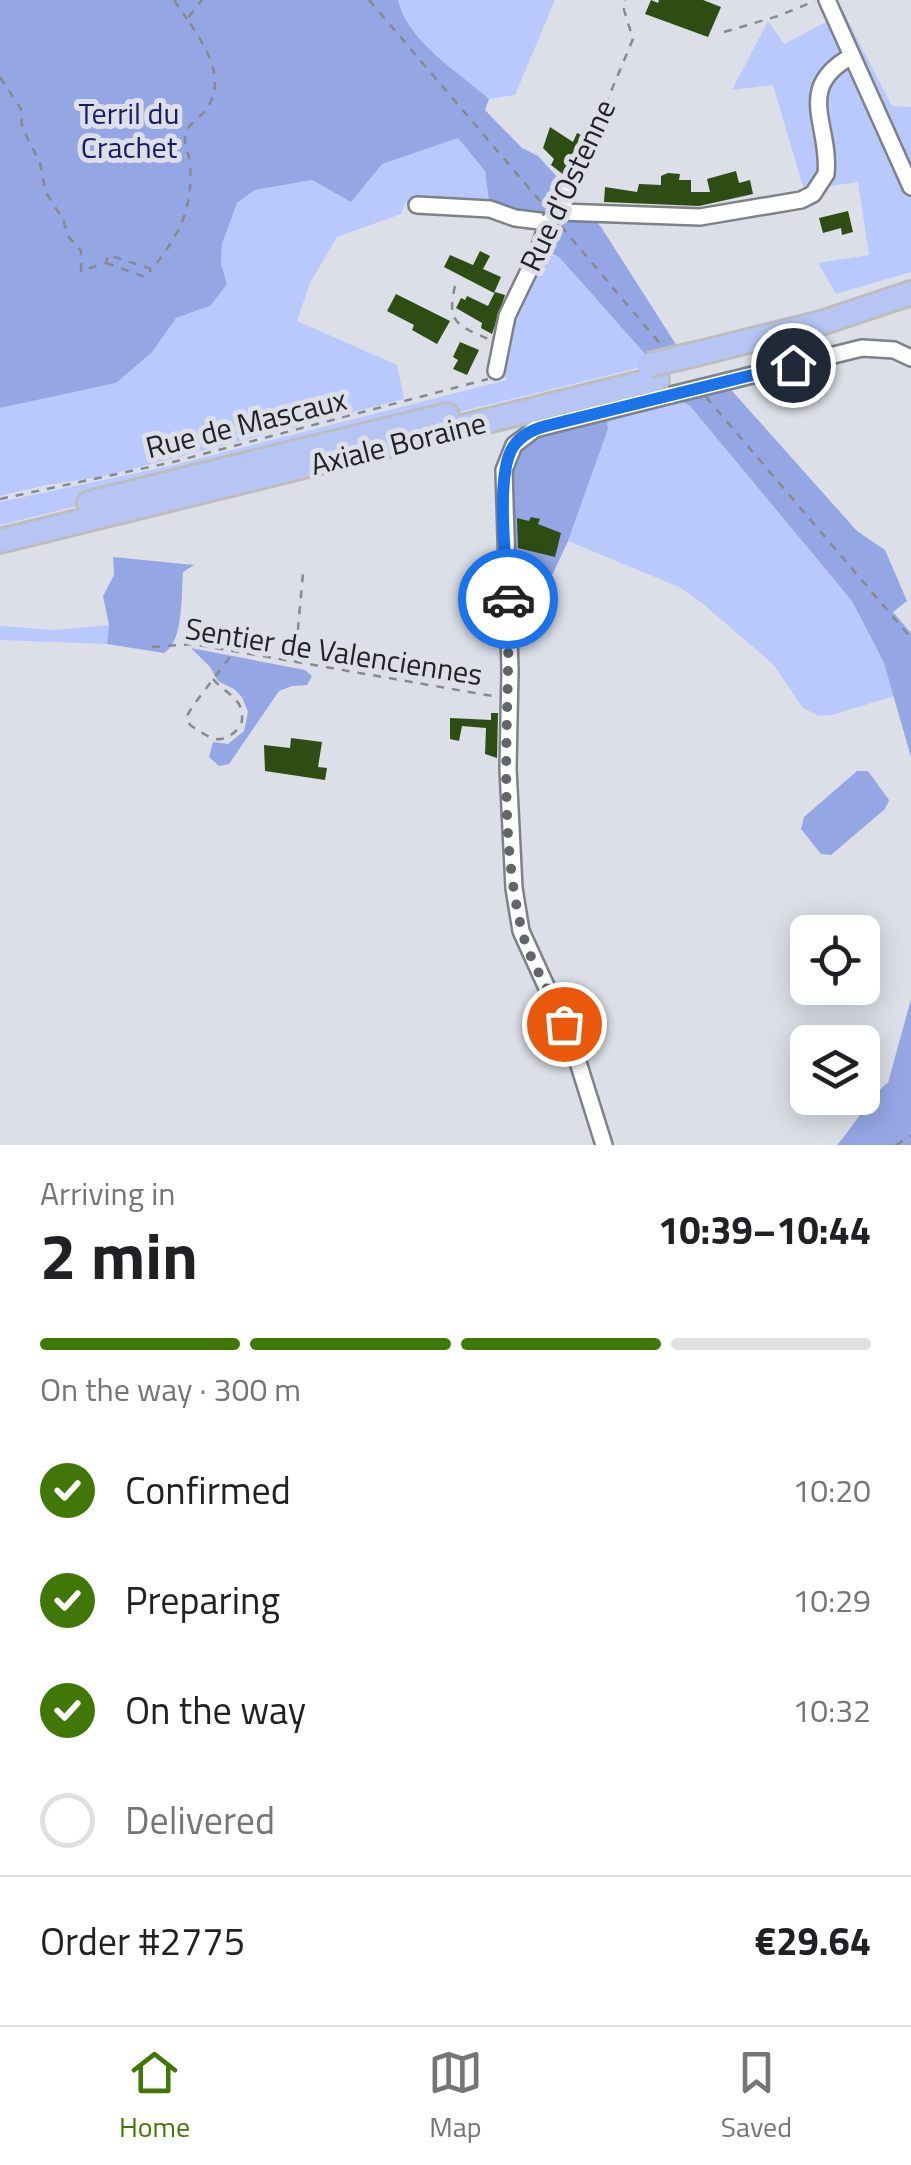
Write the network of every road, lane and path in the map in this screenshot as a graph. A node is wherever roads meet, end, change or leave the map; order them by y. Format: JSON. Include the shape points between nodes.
{"nodes":[{"id":1,"x":174,"y":0,"type":"edge"},
{"id":2,"x":202,"y":0,"type":"edge"},
{"id":3,"x":369,"y":0,"type":"edge"},
{"id":4,"x":625,"y":0,"type":"edge"},
{"id":5,"x":816,"y":0,"type":"edge"},
{"id":6,"x":827,"y":0,"type":"edge"},
{"id":7,"x":187,"y":19,"type":"junction"},
{"id":8,"x":724,"y":32,"type":"dead end"},
{"id":9,"x":852,"y":56,"type":"junction"},
{"id":10,"x":0,"y":77,"type":"edge"},
{"id":11,"x":596,"y":130,"type":"joint"},
{"id":12,"x":911,"y":187,"type":"edge"},
{"id":13,"x":416,"y":205,"type":"dead end"},
{"id":14,"x":553,"y":217,"type":"junction"},
{"id":15,"x":106,"y":262,"type":"junction"},
{"id":16,"x":152,"y":269,"type":"junction"},
{"id":17,"x":455,"y":286,"type":"dead end"},
{"id":18,"x":911,"y":292,"type":"edge"},
{"id":19,"x":911,"y":307,"type":"edge"},
{"id":20,"x":501,"y":345,"type":"junction"},
{"id":21,"x":673,"y":358,"type":"dead end"},
{"id":22,"x":911,"y":358,"type":"edge"},
{"id":23,"x":496,"y":371,"type":"joint"},
{"id":24,"x":708,"y":372,"type":"junction"},
{"id":25,"x":659,"y":380,"type":"junction"},
{"id":26,"x":0,"y":499,"type":"edge"},
{"id":27,"x":0,"y":525,"type":"edge"},
{"id":28,"x":0,"y":541,"type":"edge"},
{"id":29,"x":303,"y":574,"type":"dead end"},
{"id":30,"x":911,"y":638,"type":"edge"},
{"id":31,"x":152,"y":647,"type":"dead end"},
{"id":32,"x":234,"y":652,"type":"junction"},
{"id":33,"x":295,"y":664,"type":"junction"},
{"id":34,"x":213,"y":679,"type":"junction"},
{"id":35,"x":509,"y":699,"type":"junction"},
{"id":36,"x":911,"y":1136,"type":"edge"},
{"id":37,"x":604,"y":1145,"type":"edge"},
{"id":38,"x":896,"y":1145,"type":"edge"}],
"edges":[{"from":1,"to":7,"type":"path"},
{"from":2,"to":7,"type":"path"},
{"from":3,"to":14,"type":"path"},
{"from":4,"to":11,"type":"path","name":"Rue d'Ostenne","via":[[633,39]]},
{"from":5,"to":8,"type":"path"},
{"from":6,"to":9,"type":"street"},
{"from":7,"to":16,"type":"path","via":[[208,50],[211,98],[184,140],[190,166],[186,214]]},
{"from":9,"to":12,"type":"street"},
{"from":9,"to":14,"type":"street","via":[[822,81],[828,164],[812,194],[801,200],[700,217]]},
{"from":10,"to":15,"type":"path","via":[[21,110],[46,193],[80,251],[81,272]]},
{"from":11,"to":14,"type":"street","name":"Rue d'Ostenne"},
{"from":13,"to":14,"type":"street"},
{"from":14,"to":20,"type":"street","name":"Rue d'Ostenne","via":[[507,316]]},
{"from":14,"to":21,"type":"path"},
{"from":15,"to":16,"type":"path","via":[[145,277]]},
{"from":15,"to":16,"type":"path","via":[[108,255]]},
{"from":17,"to":20,"type":"path","via":[[450,306],[458,325]]},
{"from":18,"to":24,"type":"highway","name":"Axiale Boraine"},
{"from":19,"to":24,"type":"highway","name":"Axiale Boraine"},
{"from":20,"to":23,"type":"street","name":"Rue d'Ostenne"},
{"from":22,"to":24,"type":"street","via":[[862,348]]},
{"from":23,"to":26,"type":"path","name":"Rue de Mascaux","via":[[484,382],[262,440]]},
{"from":24,"to":25,"type":"highway","name":"Axiale Boraine"},
{"from":24,"to":30,"type":"path"},
{"from":25,"to":27,"type":"highway","name":"Axiale Boraine"},
{"from":25,"to":28,"type":"highway","name":"Axiale Boraine"},
{"from":25,"to":35,"type":"street","via":[[522,436],[507,458]]},
{"from":29,"to":33,"type":"path"},
{"from":31,"to":32,"type":"path","name":"Sentier de Valenciennes","via":[[178,643]]},
{"from":32,"to":33,"type":"path","name":"Sentier de Valenciennes"},
{"from":32,"to":34,"type":"path"},
{"from":33,"to":35,"type":"path","name":"Sentier de Valenciennes"},
{"from":34,"to":34,"type":"path","via":[[186,721],[222,740],[241,726],[243,713]]},
{"from":35,"to":37,"type":"street","via":[[511,858],[521,931],[572,1043]]},
{"from":36,"to":38,"type":"path"}]}
